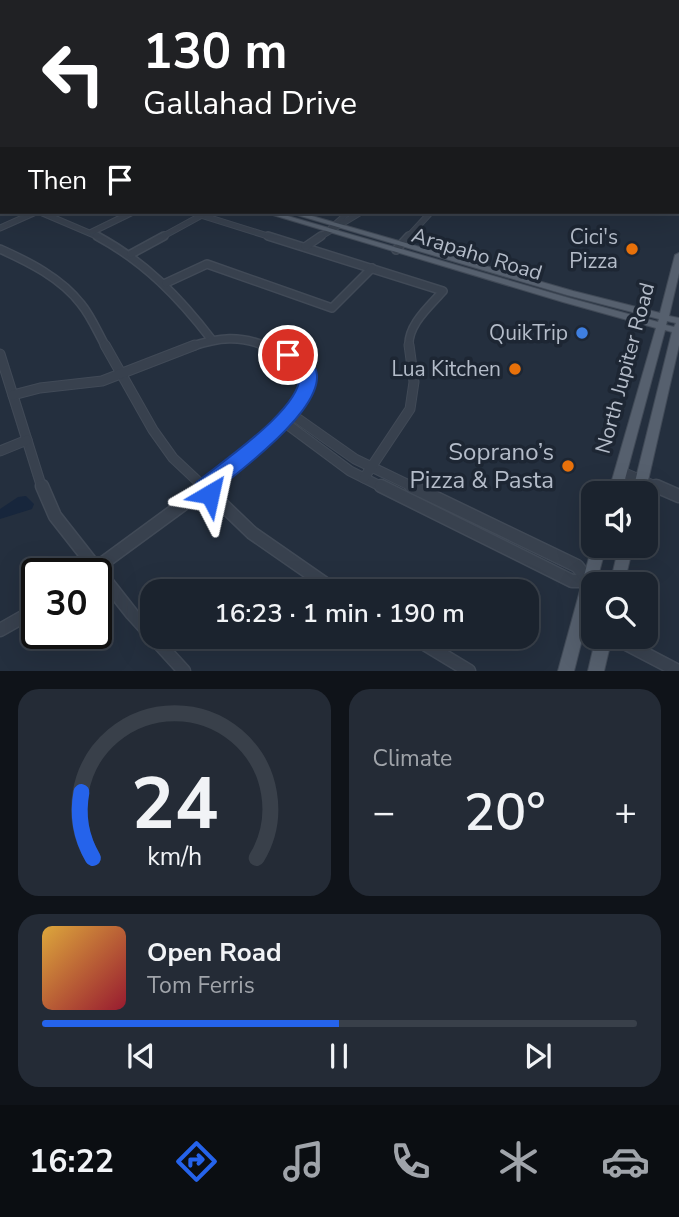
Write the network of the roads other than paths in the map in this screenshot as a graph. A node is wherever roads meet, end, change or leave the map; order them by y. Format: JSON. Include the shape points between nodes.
{"nodes":[{"id":1,"x":33,"y":214,"type":"edge"},
{"id":2,"x":43,"y":214,"type":"edge"},
{"id":3,"x":129,"y":214,"type":"edge"},
{"id":4,"x":198,"y":214,"type":"edge"},
{"id":5,"x":276,"y":214,"type":"edge"},
{"id":6,"x":297,"y":214,"type":"edge"},
{"id":7,"x":347,"y":214,"type":"edge"},
{"id":8,"x":358,"y":214,"type":"edge"},
{"id":9,"x":429,"y":214,"type":"edge"},
{"id":10,"x":202,"y":215,"type":"junction"},
{"id":11,"x":335,"y":227,"type":"junction"},
{"id":12,"x":0,"y":228,"type":"edge"},
{"id":13,"x":92,"y":232,"type":"junction"},
{"id":14,"x":305,"y":247,"type":"junction"},
{"id":15,"x":398,"y":247,"type":"junction"},
{"id":16,"x":0,"y":249,"type":"edge"},
{"id":17,"x":131,"y":254,"type":"junction"},
{"id":18,"x":679,"y":255,"type":"edge"},
{"id":19,"x":372,"y":268,"type":"junction"},
{"id":20,"x":677,"y":268,"type":"edge"},
{"id":21,"x":166,"y":283,"type":"junction"},
{"id":22,"x":662,"y":322,"type":"junction"},
{"id":23,"x":679,"y":327,"type":"edge"},
{"id":24,"x":212,"y":340,"type":"junction"},
{"id":25,"x":0,"y":356,"type":"edge"},
{"id":26,"x":123,"y":373,"type":"junction"},
{"id":27,"x":643,"y":384,"type":"junction"},
{"id":28,"x":662,"y":390,"type":"junction"},
{"id":29,"x":13,"y":396,"type":"junction"},
{"id":30,"x":288,"y":418,"type":"junction"},
{"id":31,"x":27,"y":440,"type":"junction"},
{"id":32,"x":0,"y":451,"type":"edge"},
{"id":33,"x":372,"y":468,"type":"junction"},
{"id":34,"x":620,"y":471,"type":"junction"},
{"id":35,"x":364,"y":478,"type":"junction"},
{"id":36,"x":617,"y":481,"type":"edge"},
{"id":37,"x":632,"y":481,"type":"edge"},
{"id":38,"x":640,"y":481,"type":"edge"},
{"id":39,"x":204,"y":488,"type":"junction"},
{"id":40,"x":658,"y":491,"type":"edge"},
{"id":41,"x":679,"y":496,"type":"edge"},
{"id":42,"x":83,"y":558,"type":"edge"},
{"id":43,"x":110,"y":558,"type":"edge"},
{"id":44,"x":582,"y":572,"type":"edge"},
{"id":45,"x":318,"y":579,"type":"edge"},
{"id":46,"x":581,"y":582,"type":"edge"},
{"id":47,"x":112,"y":593,"type":"edge"},
{"id":48,"x":21,"y":618,"type":"edge"},
{"id":49,"x":581,"y":619,"type":"edge"},
{"id":50,"x":0,"y":630,"type":"edge"},
{"id":51,"x":433,"y":649,"type":"edge"},
{"id":52,"x":601,"y":649,"type":"edge"},
{"id":53,"x":635,"y":649,"type":"edge"},
{"id":54,"x":184,"y":671,"type":"edge"},
{"id":55,"x":469,"y":671,"type":"edge"},
{"id":56,"x":565,"y":671,"type":"edge"},
{"id":57,"x":596,"y":671,"type":"edge"},
{"id":58,"x":678,"y":671,"type":"edge"}],
"edges":[{"from":1,"to":12,"type":"street"},
{"from":2,"to":13,"type":"street"},
{"from":3,"to":13,"type":"street"},
{"from":4,"to":10,"type":"street"},
{"from":5,"to":11,"type":"main road","name":"Arapaho Road"},
{"from":6,"to":11,"type":"main road","name":"Arapaho Road"},
{"from":7,"to":11,"type":"street"},
{"from":8,"to":11,"type":"street"},
{"from":9,"to":15,"type":"street"},
{"from":10,"to":14,"type":"street"},
{"from":10,"to":17,"type":"street"},
{"from":11,"to":14,"type":"street"},
{"from":11,"to":15,"type":"main road","name":"Arapaho Road"},
{"from":11,"to":15,"type":"main road","name":"Arapaho Road"},
{"from":13,"to":17,"type":"street"},
{"from":14,"to":19,"type":"street"},
{"from":15,"to":22,"type":"main road","name":"Arapaho Road"},
{"from":16,"to":26,"type":"street","via":[[32,264],[70,291]]},
{"from":17,"to":21,"type":"street"},
{"from":18,"to":20,"type":"main road","name":"North Jupiter Road"},
{"from":19,"to":21,"type":"street","via":[[332,308],[207,264]]},
{"from":19,"to":33,"type":"street","via":[[443,291],[411,333],[408,349],[414,382],[410,409]]},
{"from":20,"to":22,"type":"main road","name":"North Jupiter Road"},
{"from":21,"to":24,"type":"street"},
{"from":22,"to":23,"type":"main road","name":"Arapaho Road"},
{"from":22,"to":27,"type":"main road","name":"North Jupiter Road"},
{"from":23,"to":28,"type":"main road","name":"North Jupiter Road"},
{"from":24,"to":26,"type":"street"},
{"from":24,"to":30,"type":"street","via":[[241,338],[299,361],[307,371],[308,387]]},
{"from":25,"to":29,"type":"street"},
{"from":26,"to":29,"type":"street"},
{"from":26,"to":39,"type":"street","via":[[164,447]]},
{"from":27,"to":28,"type":"main road"},
{"from":27,"to":34,"type":"main road","name":"North Jupiter Road"},
{"from":28,"to":38,"type":"main road","name":"North Jupiter Road"},
{"from":29,"to":31,"type":"street"},
{"from":30,"to":33,"type":"street"},
{"from":30,"to":35,"type":"street","via":[[325,454]]},
{"from":30,"to":39,"type":"street"},
{"from":31,"to":32,"type":"street"},
{"from":31,"to":42,"type":"street","via":[[44,493]]},
{"from":33,"to":35,"type":"street"},
{"from":33,"to":44,"type":"street"},
{"from":34,"to":36,"type":"main road","name":"North Jupiter Road"},
{"from":34,"to":37,"type":"street"},
{"from":35,"to":46,"type":"street"},
{"from":39,"to":43,"type":"street"},
{"from":39,"to":45,"type":"street","via":[[252,533]]},
{"from":40,"to":41,"type":"street"},
{"from":47,"to":54,"type":"street"},
{"from":48,"to":50,"type":"street"},
{"from":49,"to":56,"type":"main road"},
{"from":51,"to":55,"type":"street"},
{"from":52,"to":57,"type":"main road"},
{"from":53,"to":58,"type":"street"}]}
